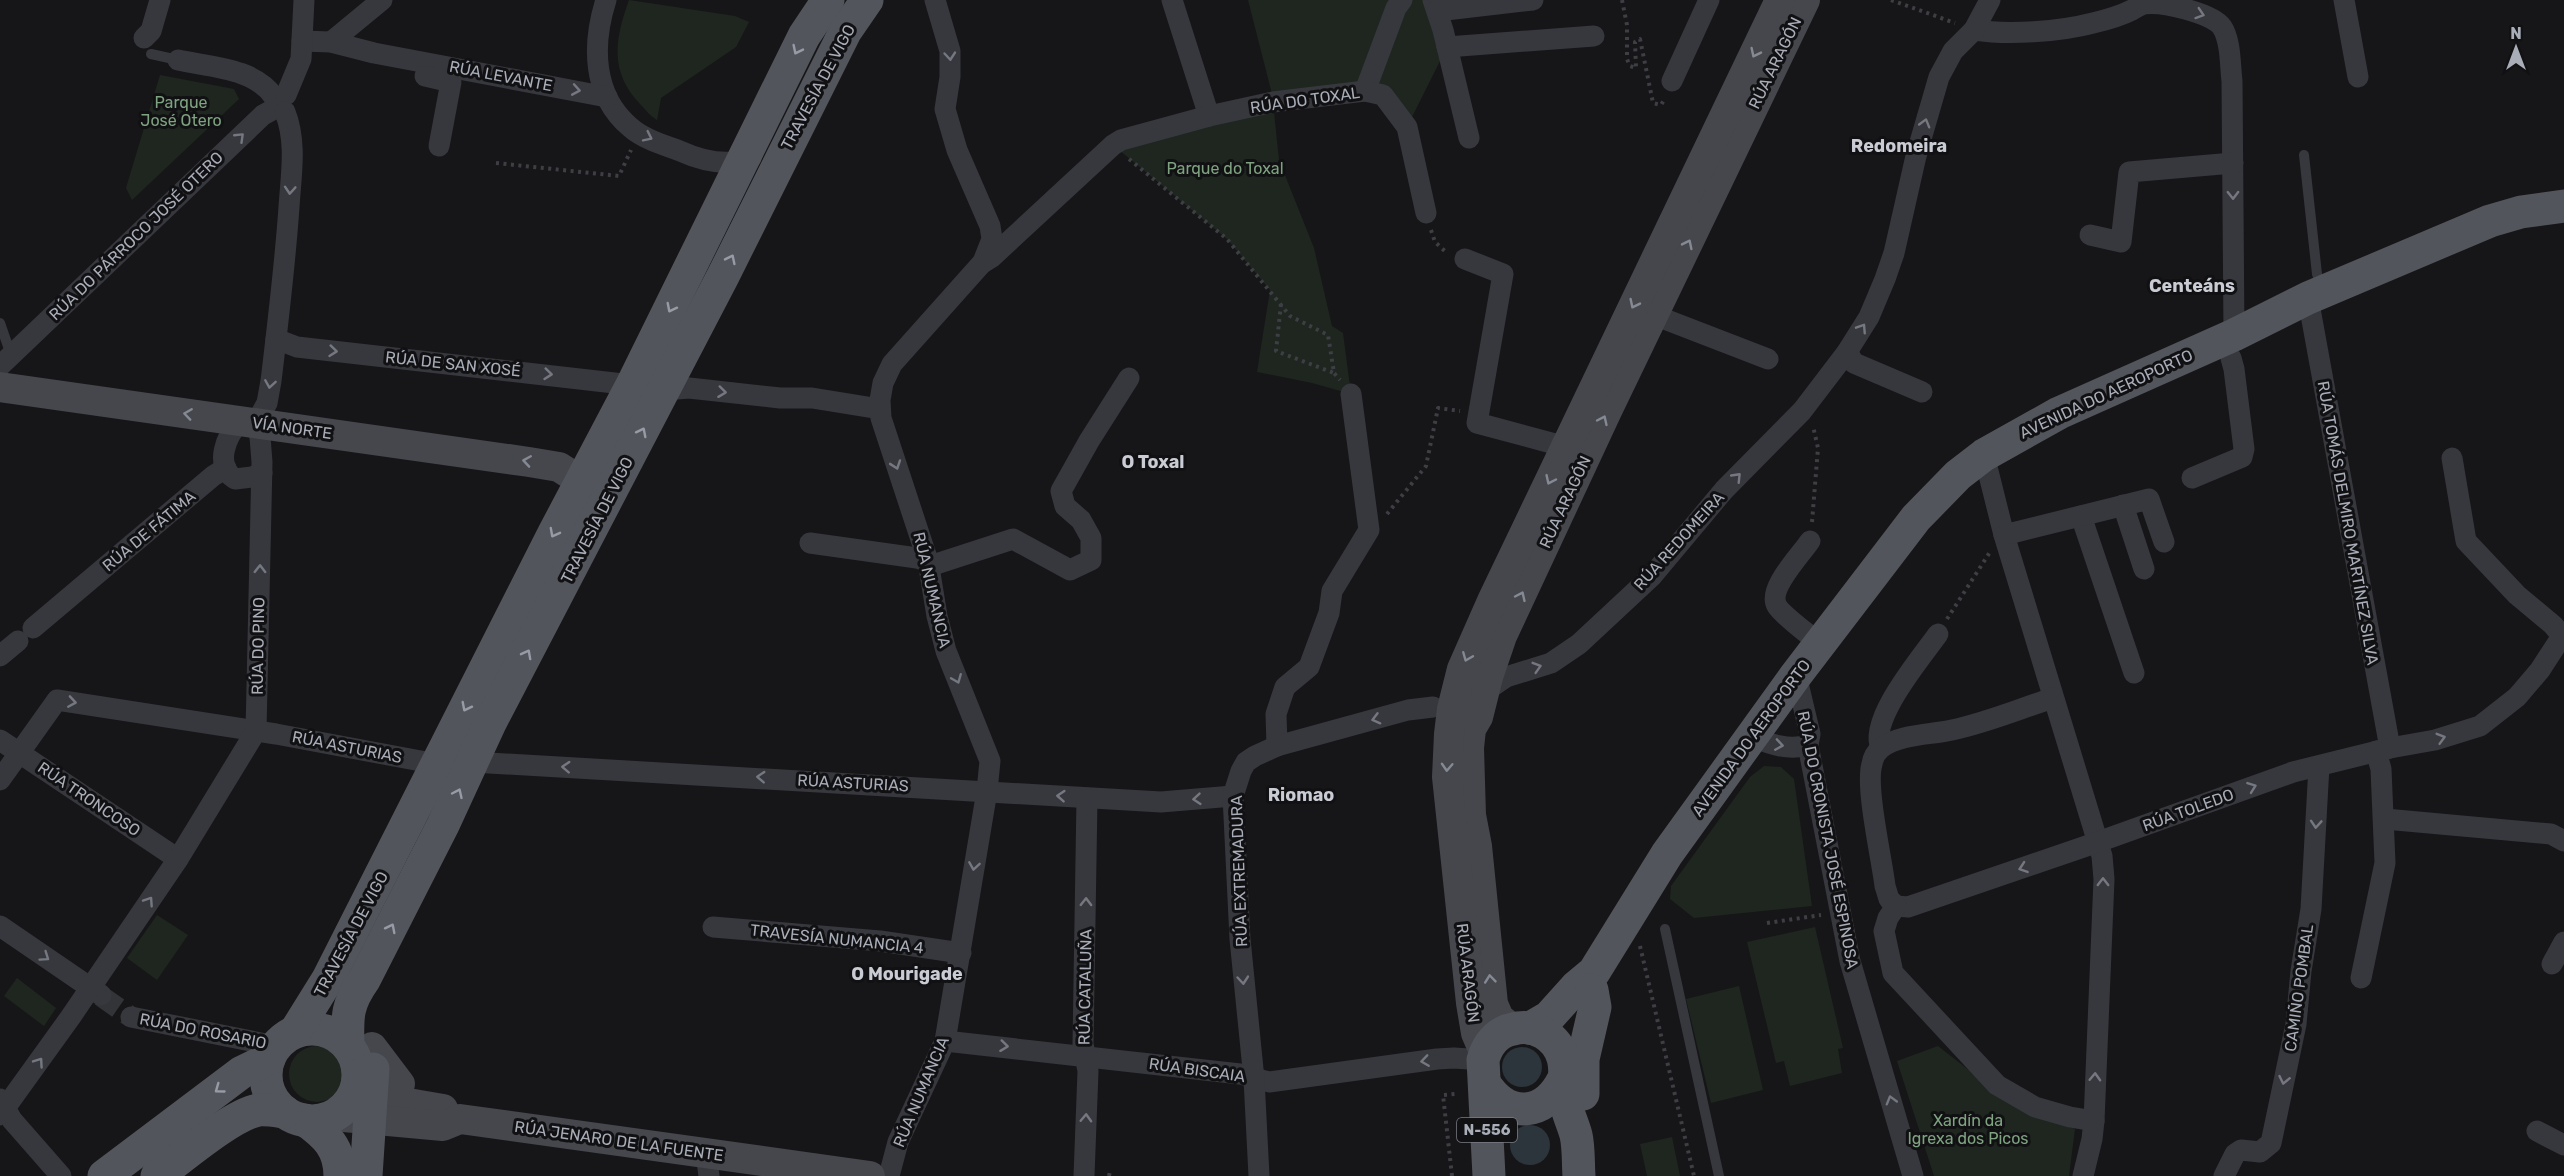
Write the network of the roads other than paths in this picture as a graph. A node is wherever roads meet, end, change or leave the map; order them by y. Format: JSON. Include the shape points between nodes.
{"nodes":[{"id":1,"x":160,"y":0,"type":"edge"},
{"id":2,"x":304,"y":0,"type":"edge"},
{"id":3,"x":382,"y":0,"type":"edge"},
{"id":4,"x":606,"y":0,"type":"edge"},
{"id":5,"x":828,"y":0,"type":"edge"},
{"id":6,"x":867,"y":0,"type":"edge"},
{"id":7,"x":935,"y":0,"type":"edge"},
{"id":8,"x":1172,"y":0,"type":"edge"},
{"id":9,"x":1402,"y":0,"type":"edge"},
{"id":10,"x":1533,"y":0,"type":"edge"},
{"id":11,"x":1709,"y":0,"type":"edge"},
{"id":12,"x":1780,"y":0,"type":"edge"},
{"id":13,"x":1805,"y":0,"type":"edge"},
{"id":14,"x":1990,"y":0,"type":"edge"},
{"id":15,"x":2344,"y":0,"type":"edge"},
{"id":16,"x":2143,"y":2,"type":"edge"},
{"id":17,"x":1435,"y":5,"type":"edge"},
{"id":18,"x":358,"y":20,"type":"junction"},
{"id":19,"x":1974,"y":30,"type":"junction"},
{"id":20,"x":1594,"y":36,"type":"dead end"},
{"id":21,"x":302,"y":41,"type":"junction"},
{"id":22,"x":331,"y":42,"type":"junction"},
{"id":23,"x":147,"y":46,"type":"joint"},
{"id":24,"x":1447,"y":47,"type":"junction"},
{"id":25,"x":367,"y":51,"type":"junction"},
{"id":26,"x":395,"y":57,"type":"junction"},
{"id":27,"x":178,"y":60,"type":"joint"},
{"id":28,"x":2358,"y":77,"type":"dead end"},
{"id":29,"x":1672,"y":81,"type":"road end"},
{"id":30,"x":1365,"y":91,"type":"junction"},
{"id":31,"x":607,"y":97,"type":"junction"},
{"id":32,"x":280,"y":103,"type":"junction"},
{"id":33,"x":1209,"y":116,"type":"junction"},
{"id":34,"x":1468,"y":138,"type":"dead end"},
{"id":35,"x":788,"y":144,"type":"junction"},
{"id":36,"x":439,"y":146,"type":"dead end"},
{"id":37,"x":2304,"y":155,"type":"dead end"},
{"id":38,"x":728,"y":162,"type":"junction"},
{"id":39,"x":2233,"y":163,"type":"junction"},
{"id":40,"x":2564,"y":206,"type":"edge"},
{"id":41,"x":1426,"y":213,"type":"road end"},
{"id":42,"x":2090,"y":235,"type":"dead end"},
{"id":43,"x":1465,"y":259,"type":"road end"},
{"id":44,"x":983,"y":262,"type":"junction"},
{"id":45,"x":2316,"y":295,"type":"junction"},
{"id":46,"x":1654,"y":315,"type":"junction"},
{"id":47,"x":0,"y":323,"type":"edge"},
{"id":48,"x":276,"y":339,"type":"junction"},
{"id":49,"x":2232,"y":346,"type":"junction"},
{"id":50,"x":1847,"y":352,"type":"junction"},
{"id":51,"x":1768,"y":359,"type":"dead end"},
{"id":52,"x":5,"y":361,"type":"edge"},
{"id":53,"x":1129,"y":378,"type":"dead end"},
{"id":54,"x":632,"y":385,"type":"junction"},
{"id":55,"x":0,"y":387,"type":"edge"},
{"id":56,"x":664,"y":390,"type":"junction"},
{"id":57,"x":1922,"y":392,"type":"dead end"},
{"id":58,"x":1351,"y":394,"type":"road end"},
{"id":59,"x":880,"y":409,"type":"junction"},
{"id":60,"x":248,"y":422,"type":"junction"},
{"id":61,"x":1566,"y":447,"type":"junction"},
{"id":62,"x":1984,"y":455,"type":"junction"},
{"id":63,"x":2452,"y":458,"type":"dead end"},
{"id":64,"x":226,"y":468,"type":"junction"},
{"id":65,"x":262,"y":473,"type":"junction"},
{"id":66,"x":2192,"y":478,"type":"dead end"},
{"id":67,"x":581,"y":481,"type":"junction"},
{"id":68,"x":2123,"y":505,"type":"junction"},
{"id":69,"x":2081,"y":516,"type":"junction"},
{"id":70,"x":2004,"y":535,"type":"junction"},
{"id":71,"x":587,"y":541,"type":"junction"},
{"id":72,"x":1810,"y":541,"type":"road end"},
{"id":73,"x":2164,"y":542,"type":"dead end"},
{"id":74,"x":810,"y":543,"type":"dead end"},
{"id":75,"x":928,"y":561,"type":"junction"},
{"id":76,"x":2144,"y":569,"type":"dead end"},
{"id":77,"x":1938,"y":634,"type":"road end"},
{"id":78,"x":2563,"y":634,"type":"edge"},
{"id":79,"x":1820,"y":644,"type":"junction"},
{"id":80,"x":0,"y":656,"type":"edge"},
{"id":81,"x":2134,"y":674,"type":"dead end"},
{"id":82,"x":1796,"y":675,"type":"junction"},
{"id":83,"x":1484,"y":692,"type":"junction"},
{"id":84,"x":2053,"y":698,"type":"junction"},
{"id":85,"x":1452,"y":715,"type":"junction"},
{"id":86,"x":1806,"y":723,"type":"junction"},
{"id":87,"x":1761,"y":725,"type":"junction"},
{"id":88,"x":256,"y":731,"type":"junction"},
{"id":89,"x":0,"y":740,"type":"edge"},
{"id":90,"x":1808,"y":745,"type":"junction"},
{"id":91,"x":1277,"y":746,"type":"junction"},
{"id":92,"x":1881,"y":748,"type":"junction"},
{"id":93,"x":2383,"y":750,"type":"junction"},
{"id":94,"x":20,"y":752,"type":"junction"},
{"id":95,"x":472,"y":762,"type":"junction"},
{"id":96,"x":437,"y":764,"type":"junction"},
{"id":97,"x":2319,"y":766,"type":"junction"},
{"id":98,"x":0,"y":780,"type":"edge"},
{"id":99,"x":987,"y":791,"type":"junction"},
{"id":100,"x":1233,"y":796,"type":"junction"},
{"id":101,"x":1088,"y":798,"type":"junction"},
{"id":102,"x":2385,"y":819,"type":"junction"},
{"id":103,"x":2564,"y":841,"type":"edge"},
{"id":104,"x":2098,"y":842,"type":"junction"},
{"id":105,"x":178,"y":859,"type":"junction"},
{"id":106,"x":1896,"y":906,"type":"junction"},
{"id":107,"x":0,"y":926,"type":"edge"},
{"id":108,"x":713,"y":927,"type":"dead end"},
{"id":109,"x":1665,"y":929,"type":"dead end"},
{"id":110,"x":2564,"y":942,"type":"edge"},
{"id":111,"x":961,"y":953,"type":"junction"},
{"id":112,"x":2552,"y":964,"type":"dead end"},
{"id":113,"x":2361,"y":978,"type":"dead end"},
{"id":114,"x":1593,"y":981,"type":"junction"},
{"id":115,"x":95,"y":992,"type":"junction"},
{"id":116,"x":131,"y":1017,"type":"tunnel mouth"},
{"id":117,"x":1522,"y":1028,"type":"junction"},
{"id":118,"x":945,"y":1041,"type":"junction"},
{"id":119,"x":280,"y":1045,"type":"junction"},
{"id":120,"x":1084,"y":1056,"type":"junction"},
{"id":121,"x":1563,"y":1070,"type":"junction"},
{"id":122,"x":1477,"y":1073,"type":"junction"},
{"id":123,"x":1254,"y":1079,"type":"junction"},
{"id":124,"x":346,"y":1091,"type":"junction"},
{"id":125,"x":2,"y":1108,"type":"edge"},
{"id":126,"x":418,"y":1114,"type":"junction"},
{"id":127,"x":2094,"y":1121,"type":"junction"},
{"id":128,"x":2537,"y":1131,"type":"dead end"},
{"id":129,"x":1576,"y":1136,"type":"junction"},
{"id":130,"x":2564,"y":1145,"type":"edge"},
{"id":131,"x":707,"y":1164,"type":"edge"},
{"id":132,"x":762,"y":1168,"type":"edge"},
{"id":133,"x":358,"y":1172,"type":"edge"},
{"id":134,"x":859,"y":1175,"type":"edge"},
{"id":135,"x":61,"y":1176,"type":"edge"},
{"id":136,"x":104,"y":1176,"type":"edge"},
{"id":137,"x":157,"y":1176,"type":"edge"},
{"id":138,"x":889,"y":1176,"type":"edge"},
{"id":139,"x":1084,"y":1176,"type":"edge"},
{"id":140,"x":1259,"y":1176,"type":"edge"},
{"id":141,"x":1490,"y":1176,"type":"edge"},
{"id":142,"x":1579,"y":1176,"type":"edge"},
{"id":143,"x":1719,"y":1176,"type":"edge"},
{"id":144,"x":1913,"y":1176,"type":"edge"},
{"id":145,"x":2083,"y":1176,"type":"edge"},
{"id":146,"x":2224,"y":1176,"type":"edge"}],
"edges":[{"from":1,"to":23,"type":"street"},
{"from":2,"to":21,"type":"street"},
{"from":3,"to":18,"type":"street"},
{"from":4,"to":31,"type":"street","via":[[597,48]]},
{"from":5,"to":38,"type":"main road","name":"TRAVESÍA DE VIGO","one_way":true},
{"from":6,"to":35,"type":"main road","name":"TRAVESÍA DE VIGO","via":[[845,32]]},
{"from":7,"to":44,"type":"street","name":"RÚA NUMANCIA","one_way":true,"via":[[950,51],[945,109],[957,150],[992,232]]},
{"from":8,"to":33,"type":"street"},
{"from":9,"to":30,"type":"street"},
{"from":10,"to":17,"type":"street"},
{"from":11,"to":29,"type":"street"},
{"from":12,"to":61,"type":"main road","name":"RÚA ARAGÓN","one_way":true},
{"from":46,"to":13,"type":"main road","name":"RÚA ARAGÓN","one_way":true},
{"from":14,"to":19,"type":"street","name":"RÚA REDOMEIRA"},
{"from":15,"to":28,"type":"street"},
{"from":16,"to":19,"type":"street","via":[[2132,10],[2091,24],[2026,32]]},
{"from":16,"to":39,"type":"street","one_way":true,"via":[[2200,14],[2222,27],[2232,81]]},
{"from":17,"to":24,"type":"street"},
{"from":18,"to":22,"type":"street"},
{"from":18,"to":25,"type":"street","via":[[356,33]]},
{"from":50,"to":19,"type":"street","name":"RÚA REDOMEIRA","one_way":true,"via":[[1869,317],[1894,253],[1939,77],[1953,51]]},
{"from":20,"to":24,"type":"street"},
{"from":21,"to":22,"type":"street","name":"RÚA LEVANTE"},
{"from":21,"to":32,"type":"street","via":[[301,58]]},
{"from":22,"to":25,"type":"street","name":"RÚA LEVANTE"},
{"from":23,"to":27,"type":"lane"},
{"from":24,"to":34,"type":"street"},
{"from":25,"to":26,"type":"street","name":"RÚA LEVANTE"},
{"from":26,"to":31,"type":"street","name":"RÚA LEVANTE","one_way":true},
{"from":26,"to":36,"type":"street","name":"RÚA LEVANTE","via":[[409,72],[451,82]]},
{"from":27,"to":32,"type":"street","via":[[248,75],[267,85]]},
{"from":30,"to":33,"type":"street","name":"RÚA DO TOXAL","via":[[1273,102]]},
{"from":30,"to":41,"type":"street","name":"RÚA DO TOXAL","via":[[1383,95],[1407,127]]},
{"from":31,"to":38,"type":"street","one_way":true,"via":[[618,114],[639,133],[684,154]]},
{"from":32,"to":48,"type":"street","one_way":true,"via":[[292,128],[292,155]]},
{"from":52,"to":32,"type":"street","name":"RÚA DO PÁRROCO JOSÉ OTERO","one_way":true},
{"from":33,"to":44,"type":"street","name":"RÚA DO TOXAL","via":[[1113,145]]},
{"from":35,"to":38,"type":"street"},
{"from":56,"to":35,"type":"main road","name":"TRAVESÍA DE VIGO","one_way":true},
{"from":37,"to":45,"type":"lane"},
{"from":38,"to":54,"type":"main road","name":"TRAVESÍA DE VIGO","one_way":true,"via":[[727,197]]},
{"from":39,"to":42,"type":"street","via":[[2129,172],[2121,242]]},
{"from":39,"to":49,"type":"street","one_way":true},
{"from":40,"to":45,"type":"main road","name":"AVENIDA DO AEROPORTO","via":[[2490,221]]},
{"from":43,"to":61,"type":"street","name":"RÚA ARAGÓN","via":[[1503,274],[1477,423]]},
{"from":44,"to":59,"type":"street","name":"RÚA NUMANCIA","via":[[892,364]]},
{"from":45,"to":49,"type":"main road","name":"AVENIDA DO AEROPORTO"},
{"from":45,"to":93,"type":"street","name":"RÚA TOMÁS DELMIRO MARTÍNEZ SILVA"},
{"from":46,"to":51,"type":"street"},
{"from":83,"to":46,"type":"main road","name":"RÚA ARAGÓN","one_way":true,"via":[[1502,636]]},
{"from":47,"to":52,"type":"lane"},
{"from":48,"to":54,"type":"street","name":"RÚA DE SAN XOSÉ","one_way":true,"via":[[297,347]]},
{"from":48,"to":60,"type":"street","one_way":true,"via":[[267,403]]},
{"from":49,"to":62,"type":"main road","name":"AVENIDA DO AEROPORTO","via":[[2059,413]]},
{"from":49,"to":66,"type":"street","via":[[2244,449],[2241,457]]},
{"from":50,"to":57,"type":"street","via":[[1854,363]]},
{"from":83,"to":50,"type":"street","name":"RÚA REDOMEIRA","one_way":true,"via":[[1506,677],[1551,663],[1579,644],[1652,576],[1724,490],[1802,411]]},
{"from":53,"to":75,"type":"street","via":[[1061,491],[1065,506],[1081,520],[1091,538],[1091,560],[1070,570],[1014,539],[936,564]]},
{"from":54,"to":67,"type":"main road","name":"TRAVESÍA DE VIGO"},
{"from":60,"to":55,"type":"main road","name":"VÍA NORTE","one_way":true},
{"from":56,"to":59,"type":"street","one_way":true,"via":[[689,388],[812,398]]},
{"from":71,"to":56,"type":"main road","name":"TRAVESÍA DE VIGO","one_way":true},
{"from":58,"to":91,"type":"street","via":[[1369,530],[1332,591],[1329,613],[1309,667],[1285,687],[1276,714]]},
{"from":59,"to":75,"type":"street","name":"RÚA NUMANCIA","one_way":true},
{"from":60,"to":64,"type":"street","via":[[227,438]]},
{"from":60,"to":65,"type":"street","name":"RÚA DO PINO","via":[[260,438]]},
{"from":67,"to":60,"type":"main road","name":"VÍA NORTE","one_way":true,"via":[[559,466]]},
{"from":61,"to":85,"type":"main road","name":"RÚA ARAGÓN","one_way":true,"via":[[1471,649]]},
{"from":62,"to":70,"type":"street"},
{"from":62,"to":79,"type":"main road","name":"AVENIDA DO AEROPORTO","via":[[1916,518]]},
{"from":63,"to":78,"type":"street","via":[[2466,541],[2517,596]]},
{"from":64,"to":65,"type":"street","via":[[235,479]]},
{"from":64,"to":80,"type":"street","name":"RÚA DE FÁTIMA"},
{"from":88,"to":65,"type":"street","name":"RÚA DO PINO","one_way":true},
{"from":67,"to":71,"type":"street","via":[[585,507],[582,527]]},
{"from":67,"to":96,"type":"main road","name":"TRAVESÍA DE VIGO","one_way":true},
{"from":68,"to":69,"type":"street"},
{"from":68,"to":73,"type":"street","via":[[2149,499]]},
{"from":68,"to":76,"type":"street"},
{"from":69,"to":70,"type":"street"},
{"from":69,"to":81,"type":"street"},
{"from":70,"to":84,"type":"street"},
{"from":95,"to":71,"type":"main road","name":"TRAVESÍA DE VIGO","one_way":true},
{"from":72,"to":79,"type":"street","via":[[1774,594],[1777,606]]},
{"from":74,"to":75,"type":"street"},
{"from":75,"to":99,"type":"street","name":"RÚA NUMANCIA","one_way":true,"via":[[946,651],[990,761]]},
{"from":77,"to":92,"type":"street","via":[[1884,715],[1878,740]]},
{"from":93,"to":78,"type":"street","name":"RÚA TOLEDO","one_way":true,"via":[[2435,740],[2491,719],[2525,688]]},
{"from":79,"to":82,"type":"main road","name":"AVENIDA DO AEROPORTO"},
{"from":82,"to":86,"type":"street","name":"RÚA DO CRONISTA JOSÉ ESPINOSA"},
{"from":82,"to":87,"type":"main road","name":"AVENIDA DO AEROPORTO"},
{"from":83,"to":85,"type":"main road","name":"RÚA ARAGÓN","via":[[1478,717]]},
{"from":84,"to":92,"type":"street"},
{"from":84,"to":104,"type":"street"},
{"from":85,"to":91,"type":"street","name":"RÚA EXTREMADURA","one_way":true,"via":[[1408,710]]},
{"from":117,"to":85,"type":"main road","name":"RÚA ARAGÓN","one_way":true,"via":[[1499,1018],[1492,996],[1478,846],[1471,815],[1469,748]]},
{"from":85,"to":122,"type":"main road","name":"RÚA ARAGÓN","one_way":true,"via":[[1447,777],[1476,1033]]},
{"from":86,"to":87,"type":"street"},
{"from":86,"to":90,"type":"street","name":"RÚA DO CRONISTA JOSÉ ESPINOSA"},
{"from":87,"to":90,"type":"street","one_way":true,"via":[[1771,745]]},
{"from":87,"to":114,"type":"main road","name":"AVENIDA DO AEROPORTO","via":[[1667,854]]},
{"from":94,"to":88,"type":"street","name":"RÚA ASTURIAS","one_way":true,"via":[[57,700]]},
{"from":88,"to":96,"type":"street","name":"RÚA ASTURIAS"},
{"from":88,"to":105,"type":"street"},
{"from":89,"to":94,"type":"street","name":"RÚA TRONCOSO"},
{"from":144,"to":90,"type":"street","name":"RÚA DO CRONISTA JOSÉ ESPINOSA","one_way":true,"via":[[1850,961]]},
{"from":91,"to":100,"type":"street","name":"RÚA EXTREMADURA","via":[[1246,762]]},
{"from":92,"to":106,"type":"street","via":[[1870,773],[1886,886],[1889,899]]},
{"from":93,"to":97,"type":"street","name":"RÚA TOLEDO"},
{"from":93,"to":102,"type":"street","name":"RÚA TOMÁS DELMIRO MARTÍNEZ SILVA"},
{"from":94,"to":98,"type":"street"},
{"from":94,"to":105,"type":"street","name":"RÚA TRONCOSO"},
{"from":99,"to":95,"type":"street","name":"RÚA ASTURIAS","one_way":true},
{"from":124,"to":95,"type":"main road","name":"TRAVESÍA DE VIGO","one_way":true,"via":[[347,1012],[353,996],[422,867]]},
{"from":96,"to":119,"type":"main road","name":"TRAVESÍA DE VIGO","via":[[328,979]]},
{"from":104,"to":97,"type":"street","name":"RÚA TOLEDO","one_way":true},
{"from":97,"to":146,"type":"street","name":"CAMIÑO POMBAL","one_way":true,"via":[[2311,909],[2296,1024],[2271,1143],[2260,1152],[2241,1150],[2235,1154]]},
{"from":101,"to":99,"type":"street","name":"RÚA ASTURIAS","one_way":true},
{"from":99,"to":111,"type":"street","name":"RÚA NUMANCIA","one_way":true},
{"from":100,"to":101,"type":"street","name":"RÚA ASTURIAS","one_way":true,"via":[[1161,802]]},
{"from":100,"to":123,"type":"street","name":"RÚA EXTREMADURA","one_way":true,"via":[[1240,939]]},
{"from":120,"to":101,"type":"street","name":"RÚA CATALUÑA","one_way":true},
{"from":102,"to":103,"type":"street","via":[[2551,834]]},
{"from":102,"to":113,"type":"street","name":"RÚA TOMÁS DELMIRO MARTÍNEZ SILVA","via":[[2385,863]]},
{"from":104,"to":106,"type":"street","name":"RÚA TOLEDO","one_way":true,"via":[[1908,907]]},
{"from":127,"to":104,"type":"street","one_way":true,"via":[[2103,879]]},
{"from":115,"to":105,"type":"street","one_way":true},
{"from":106,"to":127,"type":"street","via":[[1884,931],[1893,973],[1997,1085],[2035,1107]]},
{"from":107,"to":115,"type":"street","one_way":true},
{"from":108,"to":111,"type":"street","name":"TRAVESÍA NUMANCIA 4","via":[[880,941]]},
{"from":109,"to":143,"type":"lane"},
{"from":110,"to":112,"type":"street"},
{"from":111,"to":118,"type":"street","name":"RÚA NUMANCIA"},
{"from":114,"to":117,"type":"main road","name":"AVENIDA DO AEROPORTO","via":[[1576,987],[1549,1017]]},
{"from":114,"to":121,"type":"main road","name":"AVENIDA DO AEROPORTO"},
{"from":114,"to":129,"type":"main road","via":[[1594,1015],[1583,1059],[1583,1122]]},
{"from":125,"to":115,"type":"street","one_way":true},
{"from":116,"to":119,"type":"street","name":"RÚA DO ROSARIO"},
{"from":117,"to":121,"type":"main road","name":"RÚA ARAGÓN","via":[[1542,1032],[1552,1039]]},
{"from":117,"to":122,"type":"main road","name":"RÚA ARAGÓN","via":[[1496,1037]]},
{"from":118,"to":120,"type":"street","name":"RÚA BISCAIA","one_way":true},
{"from":118,"to":138,"type":"street","name":"RÚA NUMANCIA","via":[[898,1142]]},
{"from":119,"to":124,"type":"main road","via":[[314,1028],[333,1033]]},
{"from":119,"to":124,"type":"main road","via":[[266,1068],[268,1088],[278,1106]]},
{"from":119,"to":136,"type":"main road","one_way":true},
{"from":120,"to":123,"type":"street","name":"RÚA BISCAIA","via":[[1240,1074]]},
{"from":139,"to":120,"type":"street","name":"RÚA CATALUÑA","one_way":true,"via":[[1088,1071]]},
{"from":121,"to":122,"type":"main road","name":"RÚA ARAGÓN","via":[[1556,1093],[1546,1103],[1518,1109],[1494,1096]]},
{"from":121,"to":129,"type":"main road","name":"RÚA ARAGÓN","via":[[1566,1105]]},
{"from":122,"to":123,"type":"street","name":"RÚA BISCAIA","one_way":true,"via":[[1454,1058],[1269,1082]]},
{"from":122,"to":141,"type":"main road","name":"RÚA ARAGÓN","number":"N-556"},
{"from":123,"to":140,"type":"street","name":"RÚA EXTREMADURA"},
{"from":124,"to":126,"type":"main road","name":"RÚA JENARO DE LA FUENTE"},
{"from":124,"to":126,"type":"main road","via":[[398,1081]]},
{"from":124,"to":133,"type":"main road","name":"TRAVESÍA DE VIGO"},
{"from":124,"to":133,"type":"main road","via":[[321,1131],[333,1144],[338,1158]]},
{"from":124,"to":137,"type":"main road","via":[[249,1113]]},
{"from":125,"to":135,"type":"street"},
{"from":126,"to":131,"type":"main road","name":"RÚA JENARO DE LA FUENTE","via":[[443,1125],[460,1119]]},
{"from":126,"to":133,"type":"main road","via":[[397,1128]]},
{"from":127,"to":145,"type":"street"},
{"from":128,"to":130,"type":"street"},
{"from":129,"to":142,"type":"main road","name":"RÚA ARAGÓN"},
{"from":131,"to":132,"type":"main road","name":"RÚA JENARO DE LA FUENTE"},
{"from":132,"to":134,"type":"main road","name":"RÚA JENARO DE LA FUENTE"}]}
